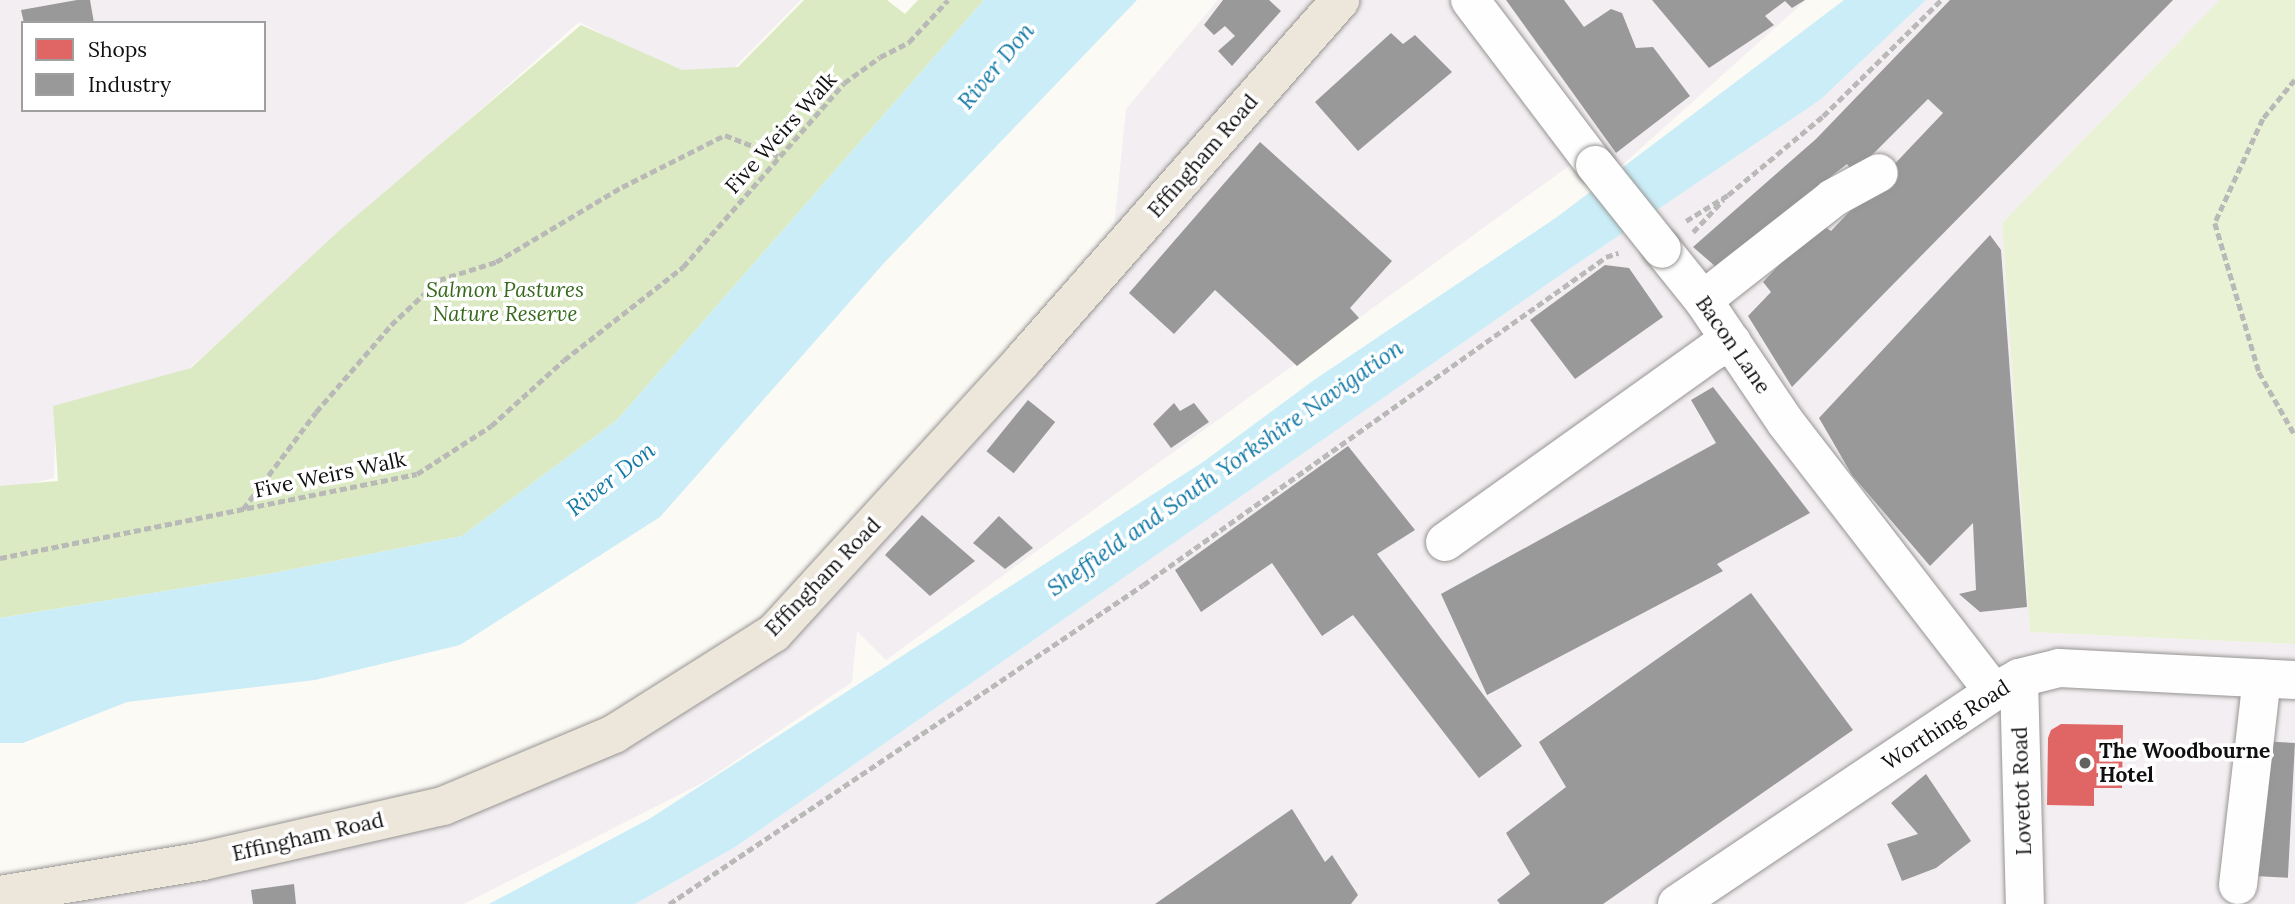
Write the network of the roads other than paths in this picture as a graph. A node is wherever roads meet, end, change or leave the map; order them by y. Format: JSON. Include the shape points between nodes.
{"nodes":[{"id":1,"x":1340,"y":0,"type":"edge"},
{"id":2,"x":1470,"y":0,"type":"edge"},
{"id":3,"x":1879,"y":173,"type":"dead end"},
{"id":4,"x":1703,"y":300,"type":"junction"},
{"id":5,"x":1731,"y":342,"type":"junction"},
{"id":6,"x":1445,"y":542,"type":"dead end"},
{"id":7,"x":2278,"y":679,"type":"edge"},
{"id":8,"x":2006,"y":685,"type":"junction"},
{"id":9,"x":2238,"y":885,"type":"dead end"},
{"id":10,"x":0,"y":895,"type":"edge"},
{"id":11,"x":1677,"y":904,"type":"edge"},
{"id":12,"x":2025,"y":904,"type":"edge"}],
"edges":[{"from":1,"to":10,"type":"main road","name":"Effingham Road","via":[[1023,360],[774,633],[614,734],[443,806],[203,861]]},
{"from":2,"to":4,"type":"street","name":"Bacon Lane","bridge":true},
{"from":3,"to":4,"type":"street","via":[[1833,198]]},
{"from":4,"to":5,"type":"street","name":"Bacon Lane"},
{"from":5,"to":6,"type":"street"},
{"from":5,"to":8,"type":"street","name":"Bacon Lane","via":[[1786,423]]},
{"from":7,"to":8,"type":"street","name":"Worthing Road","via":[[2059,668]]},
{"from":7,"to":9,"type":"street"},
{"from":8,"to":11,"type":"street","name":"Worthing Road"},
{"from":8,"to":12,"type":"street","name":"Lovetot Road"}]}
